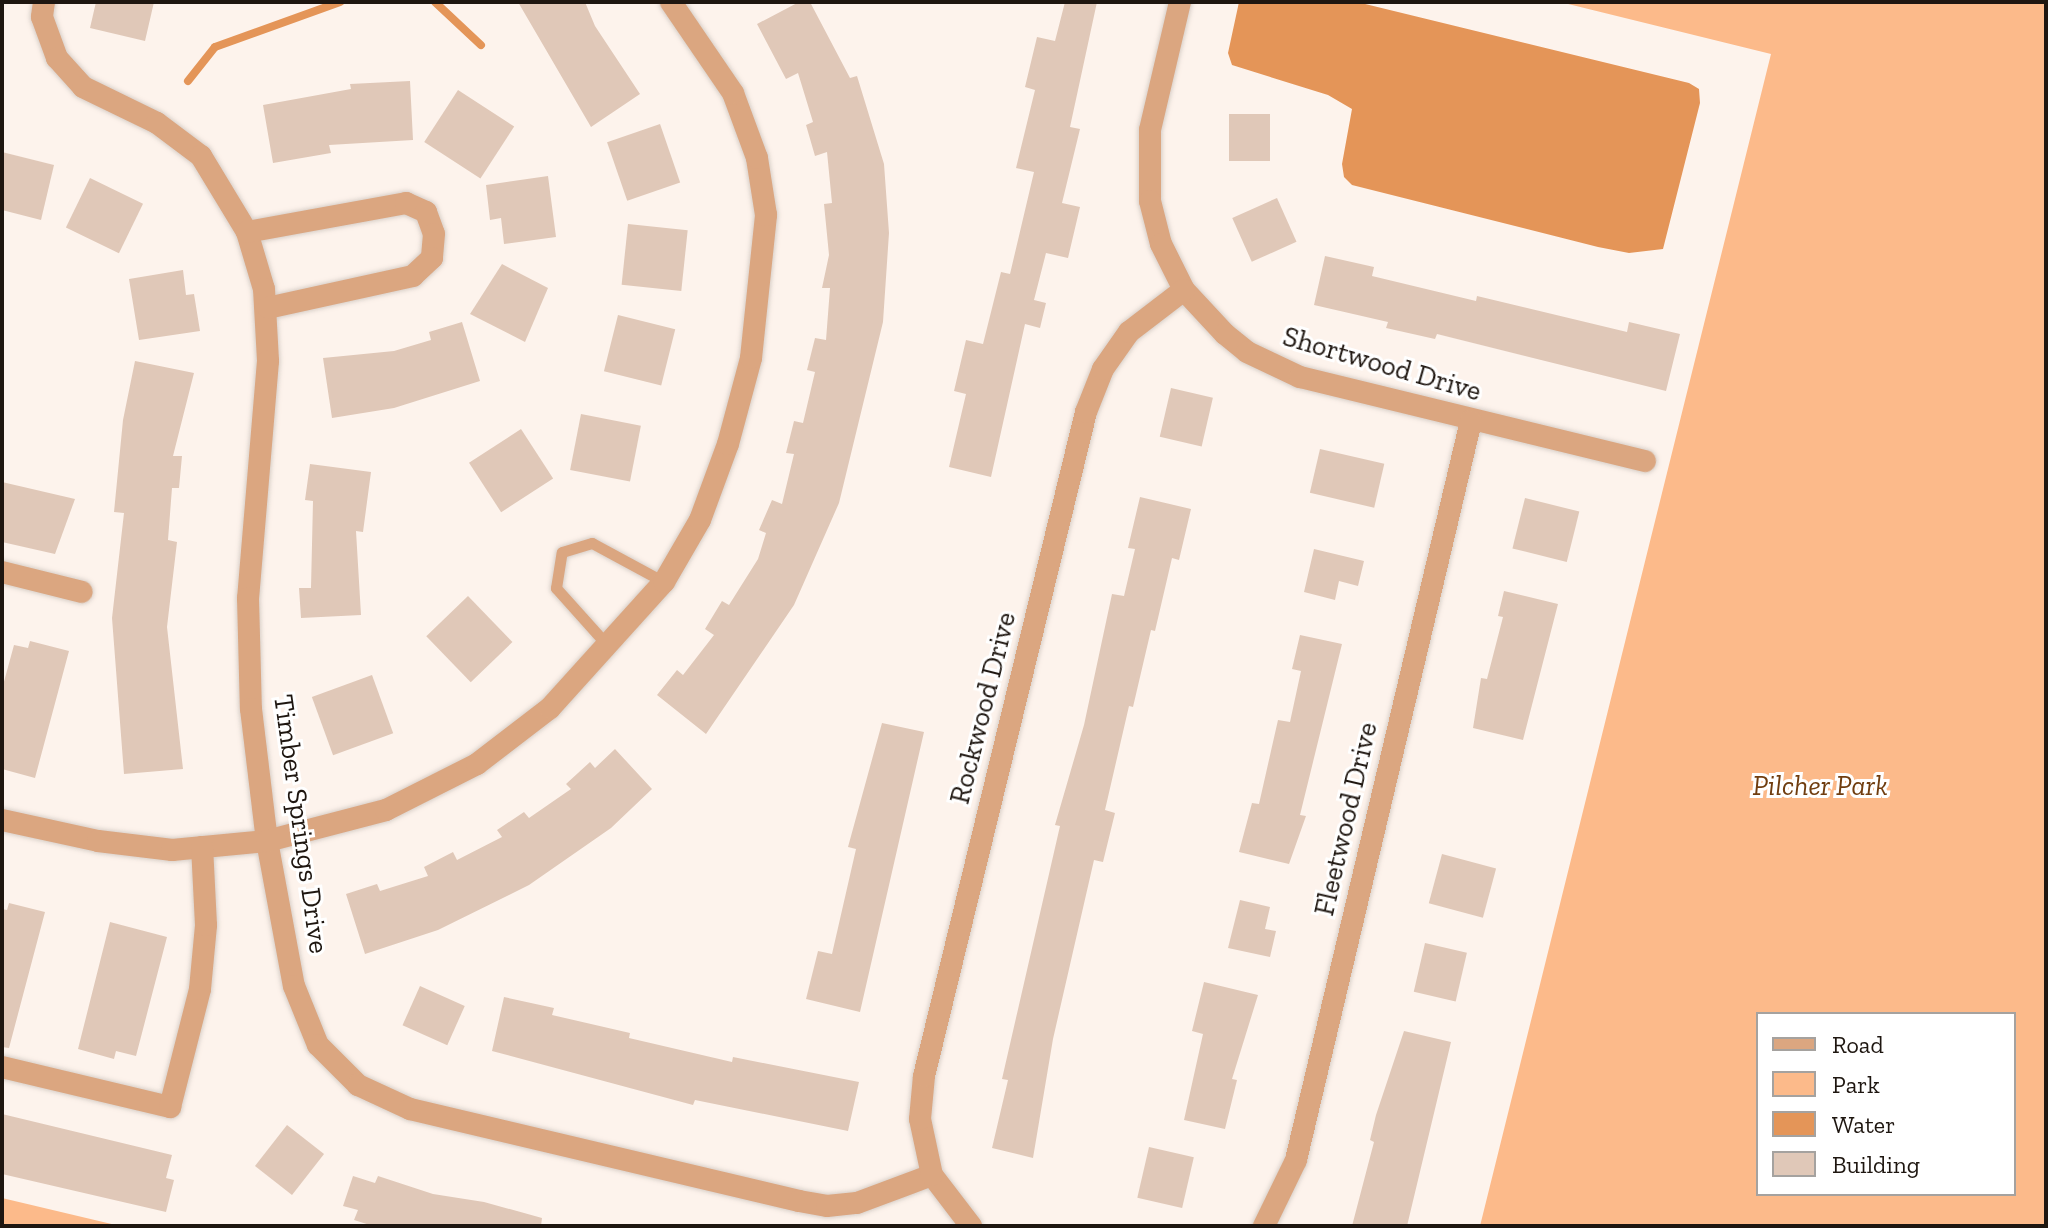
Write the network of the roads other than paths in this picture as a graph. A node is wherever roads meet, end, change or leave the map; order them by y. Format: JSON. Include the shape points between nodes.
{"nodes":[{"id":1,"x":44,"y":2,"type":"edge"},
{"id":2,"x":671,"y":2,"type":"edge"},
{"id":3,"x":1180,"y":2,"type":"edge"},
{"id":4,"x":247,"y":232,"type":"junction"},
{"id":5,"x":1184,"y":290,"type":"junction"},
{"id":6,"x":268,"y":308,"type":"junction"},
{"id":7,"x":1471,"y":421,"type":"junction"},
{"id":8,"x":1645,"y":461,"type":"dead end"},
{"id":9,"x":2,"y":572,"type":"edge"},
{"id":10,"x":664,"y":582,"type":"junction"},
{"id":11,"x":82,"y":592,"type":"dead end"},
{"id":12,"x":608,"y":646,"type":"junction"},
{"id":13,"x":2,"y":820,"type":"edge"},
{"id":14,"x":267,"y":841,"type":"junction"},
{"id":15,"x":202,"y":847,"type":"junction"},
{"id":16,"x":2,"y":1067,"type":"edge"},
{"id":17,"x":932,"y":1175,"type":"junction"},
{"id":18,"x":971,"y":1226,"type":"edge"},
{"id":19,"x":1264,"y":1226,"type":"edge"}],
"edges":[{"from":1,"to":4,"type":"street","name":"Timber Springs Drive","via":[[42,17],[57,58],[83,87],[157,123],[201,156]]},
{"from":2,"to":10,"type":"street","via":[[733,93],[757,158],[766,215],[751,358],[728,444],[700,520]]},
{"from":3,"to":5,"type":"street","name":"Shortwood Drive","via":[[1150,130],[1148,165],[1161,244]]},
{"from":4,"to":6,"type":"street","name":"Timber Springs Drive"},
{"from":4,"to":6,"type":"street","via":[[406,203],[426,212],[434,234],[432,258],[413,276]]},
{"from":5,"to":7,"type":"street","name":"Shortwood Drive","via":[[1225,334],[1276,369]]},
{"from":5,"to":17,"type":"street","name":"Rockwood Drive","via":[[1129,332],[1103,369],[1086,412],[924,1076],[920,1119]]},
{"from":6,"to":14,"type":"street","name":"Timber Springs Drive","via":[[248,598],[251,709]]},
{"from":7,"to":8,"type":"street","name":"Shortwood Drive"},
{"from":7,"to":19,"type":"street","name":"Fleetwood Drive","via":[[1296,1160]]},
{"from":9,"to":11,"type":"street"},
{"from":10,"to":12,"type":"street"},
{"from":10,"to":12,"type":"lane","via":[[592,543],[562,552],[556,588]]},
{"from":12,"to":14,"type":"street","via":[[550,708],[477,764],[386,810]]},
{"from":13,"to":15,"type":"street","via":[[98,841],[172,850]]},
{"from":14,"to":15,"type":"street"},
{"from":14,"to":17,"type":"street","name":"Timber Springs Drive","via":[[303,1016],[336,1067],[383,1100],[827,1206],[857,1203]]},
{"from":15,"to":16,"type":"street","via":[[206,925],[200,989],[170,1107]]},
{"from":17,"to":18,"type":"street"}]}
